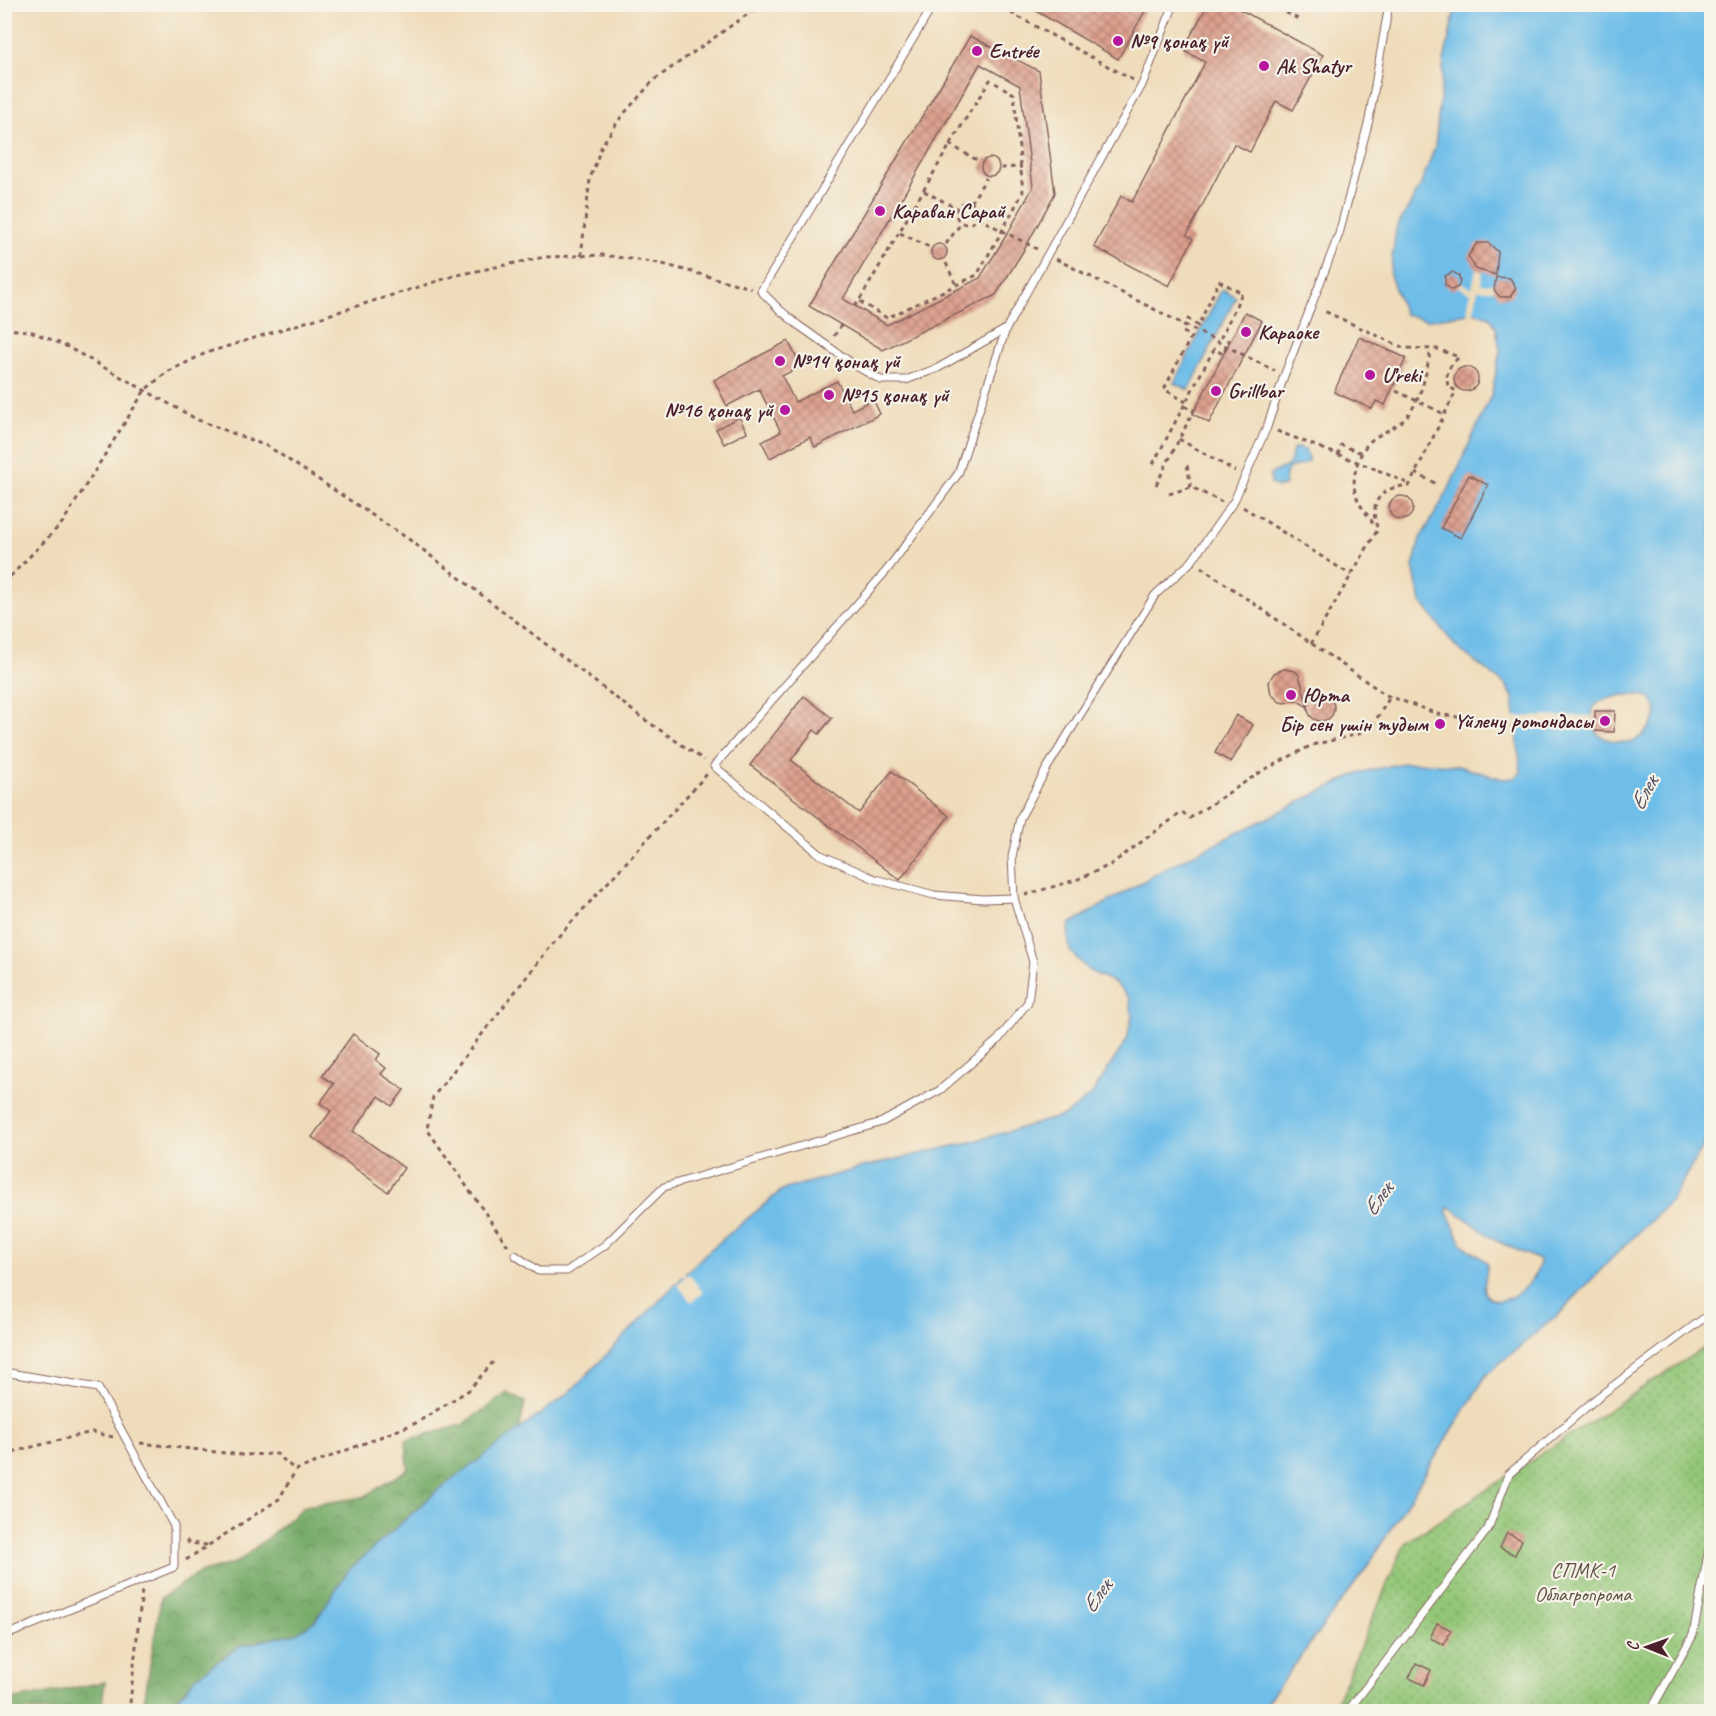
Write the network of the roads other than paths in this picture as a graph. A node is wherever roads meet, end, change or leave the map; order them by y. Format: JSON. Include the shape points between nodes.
{"nodes":[{"id":1,"x":934,"y":4,"type":"edge"},
{"id":2,"x":1174,"y":4,"type":"edge"},
{"id":3,"x":1389,"y":4,"type":"edge"},
{"id":4,"x":1006,"y":329,"type":"junction"},
{"id":5,"x":1014,"y":898,"type":"junction"},
{"id":6,"x":514,"y":1254,"type":"road end"},
{"id":7,"x":1712,"y":1312,"type":"edge"},
{"id":8,"x":4,"y":1372,"type":"edge"},
{"id":9,"x":1712,"y":1533,"type":"edge"},
{"id":10,"x":4,"y":1636,"type":"edge"},
{"id":11,"x":1347,"y":1712,"type":"edge"},
{"id":12,"x":1650,"y":1712,"type":"edge"}],
"edges":[{"from":1,"to":4,"type":"lane","via":[[761,291],[798,325],[881,380],[906,380],[938,368]]},
{"from":2,"to":4,"type":"lane","via":[[1142,85]]},
{"from":3,"to":5,"type":"lane","via":[[1369,120],[1339,234],[1267,427],[1233,504],[1192,561],[1155,595],[1020,818],[1012,857]]},
{"from":4,"to":5,"type":"lane","via":[[958,474],[887,570],[714,766],[821,855],[875,879],[934,895],[983,900]]},
{"from":5,"to":6,"type":"lane","via":[[1033,962],[1028,1002],[998,1040],[940,1090],[882,1122],[664,1187],[605,1245],[567,1271],[538,1272]]},
{"from":7,"to":11,"type":"lane","via":[[1598,1396],[1509,1474],[1488,1528]]},
{"from":8,"to":10,"type":"lane","via":[[98,1388],[174,1526],[174,1567]]},
{"from":9,"to":12,"type":"lane","via":[[1693,1635]]}]}
